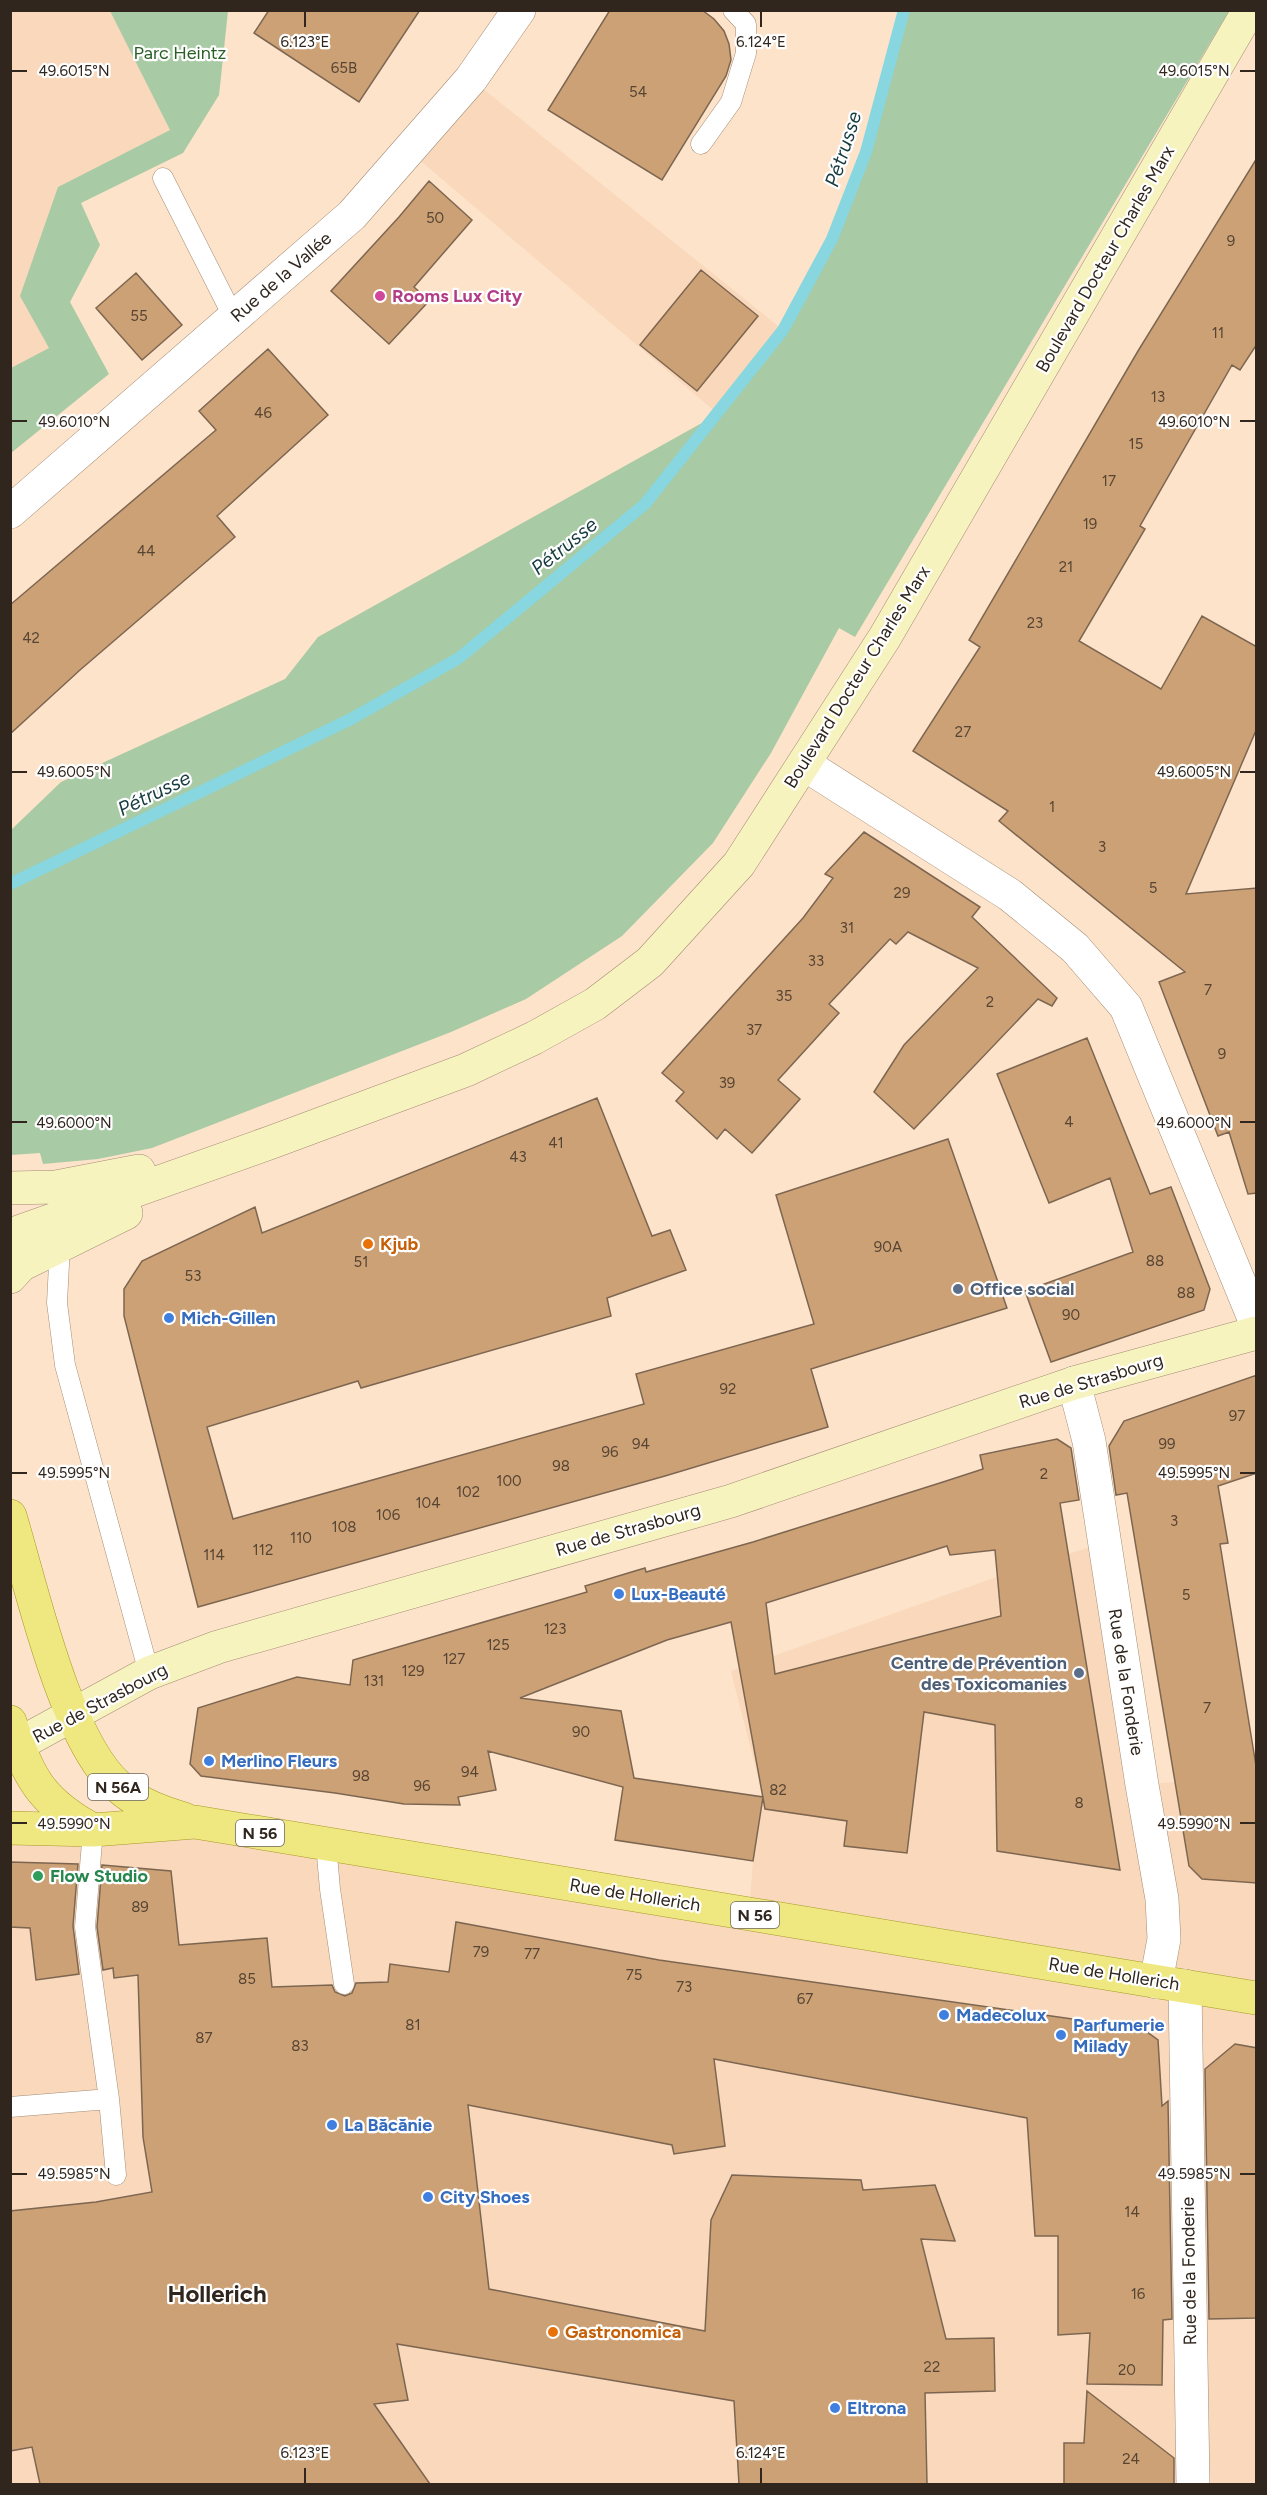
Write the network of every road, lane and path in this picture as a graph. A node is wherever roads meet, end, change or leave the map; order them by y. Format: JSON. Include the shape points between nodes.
{"nodes":[{"id":1,"x":519,"y":10,"type":"edge"},
{"id":2,"x":733,"y":10,"type":"edge"},
{"id":3,"x":1250,"y":10,"type":"edge"},
{"id":4,"x":701,"y":144,"type":"dead end"},
{"id":5,"x":163,"y":177,"type":"dead end"},
{"id":6,"x":234,"y":318,"type":"junction"},
{"id":7,"x":10,"y":512,"type":"edge"},
{"id":8,"x":804,"y":764,"type":"junction"},
{"id":9,"x":272,"y":1142,"type":"junction"},
{"id":10,"x":10,"y":1188,"type":"edge"},
{"id":11,"x":10,"y":1235,"type":"edge"},
{"id":12,"x":60,"y":1245,"type":"junction"},
{"id":13,"x":10,"y":1277,"type":"edge"},
{"id":14,"x":1257,"y":1323,"type":"edge"},
{"id":15,"x":1257,"y":1333,"type":"edge"},
{"id":16,"x":1074,"y":1383,"type":"junction"},
{"id":17,"x":10,"y":1516,"type":"edge"},
{"id":18,"x":149,"y":1673,"type":"junction"},
{"id":19,"x":74,"y":1715,"type":"junction"},
{"id":20,"x":13,"y":1739,"type":"edge"},
{"id":21,"x":195,"y":1822,"type":"junction"},
{"id":22,"x":10,"y":1828,"type":"edge"},
{"id":23,"x":93,"y":1830,"type":"junction"},
{"id":24,"x":326,"y":1844,"type":"junction"},
{"id":25,"x":344,"y":1984,"type":"dead end"},
{"id":26,"x":1171,"y":1984,"type":"junction"},
{"id":27,"x":1257,"y":1998,"type":"edge"},
{"id":28,"x":109,"y":2099,"type":"junction"},
{"id":29,"x":10,"y":2107,"type":"edge"},
{"id":30,"x":117,"y":2175,"type":"dead end"},
{"id":31,"x":1193,"y":2484,"type":"edge"}],
"edges":[{"from":1,"to":6,"type":"street","name":"Rue de la Vallée","via":[[471,79],[352,215]]},
{"from":2,"to":4,"type":"lane","via":[[746,24],[746,53],[731,102]]},
{"from":3,"to":8,"type":"main road","name":"Boulevard Docteur Charles Marx","via":[[885,637]]},
{"from":5,"to":6,"type":"lane"},
{"from":6,"to":7,"type":"street","name":"Rue de la Vallée"},
{"from":8,"to":9,"type":"main road","name":"Boulevard Docteur Charles Marx","via":[[739,864],[650,962],[595,1004],[466,1070]]},
{"from":8,"to":14,"type":"street","via":[[1010,895],[1075,948],[1126,1007]]},
{"from":9,"to":10,"type":"main road","name":"Boulevard Docteur Charles Marx","via":[[94,1181]]},
{"from":9,"to":11,"type":"main road","name":"Boulevard Docteur Charles Marx"},
{"from":9,"to":12,"type":"main road","name":"Boulevard Docteur Charles Marx"},
{"from":12,"to":13,"type":"main road","name":"Boulevard Docteur Charles Marx","via":[[21,1265]]},
{"from":12,"to":18,"type":"lane","via":[[57,1303],[65,1365]]},
{"from":15,"to":16,"type":"main road","name":"Rue de Strasbourg"},
{"from":16,"to":18,"type":"main road","name":"Rue de Strasbourg","via":[[731,1501],[218,1647]]},
{"from":16,"to":26,"type":"street","name":"Rue de la Fonderie","via":[[1089,1441],[1162,1899]]},
{"from":17,"to":19,"type":"main road","number":"N 56A","via":[[54,1663]]},
{"from":18,"to":19,"type":"main road","name":"Rue de Strasbourg"},
{"from":19,"to":20,"type":"main road","name":"Rue de Strasbourg"},
{"from":19,"to":21,"type":"main road","number":"N 56A","via":[[91,1754],[118,1787],[154,1810]]},
{"from":20,"to":23,"type":"main road","number":"N 56A","via":[[45,1797],[67,1816]]},
{"from":21,"to":23,"type":"main road","name":"Rue de Hollerich","number":"N 56"},
{"from":21,"to":24,"type":"main road","name":"Rue de Hollerich","number":"N 56"},
{"from":22,"to":23,"type":"main road","name":"Rue de Hollerich","number":"N 56"},
{"from":23,"to":28,"type":"lane","via":[[85,1927]]},
{"from":24,"to":25,"type":"lane"},
{"from":24,"to":26,"type":"main road","name":"Rue de Hollerich","number":"N 56"},
{"from":26,"to":27,"type":"main road","name":"Rue de Hollerich","number":"N 56"},
{"from":26,"to":31,"type":"street","name":"Rue de la Fonderie"},
{"from":28,"to":29,"type":"lane"},
{"from":28,"to":30,"type":"lane"}]}
